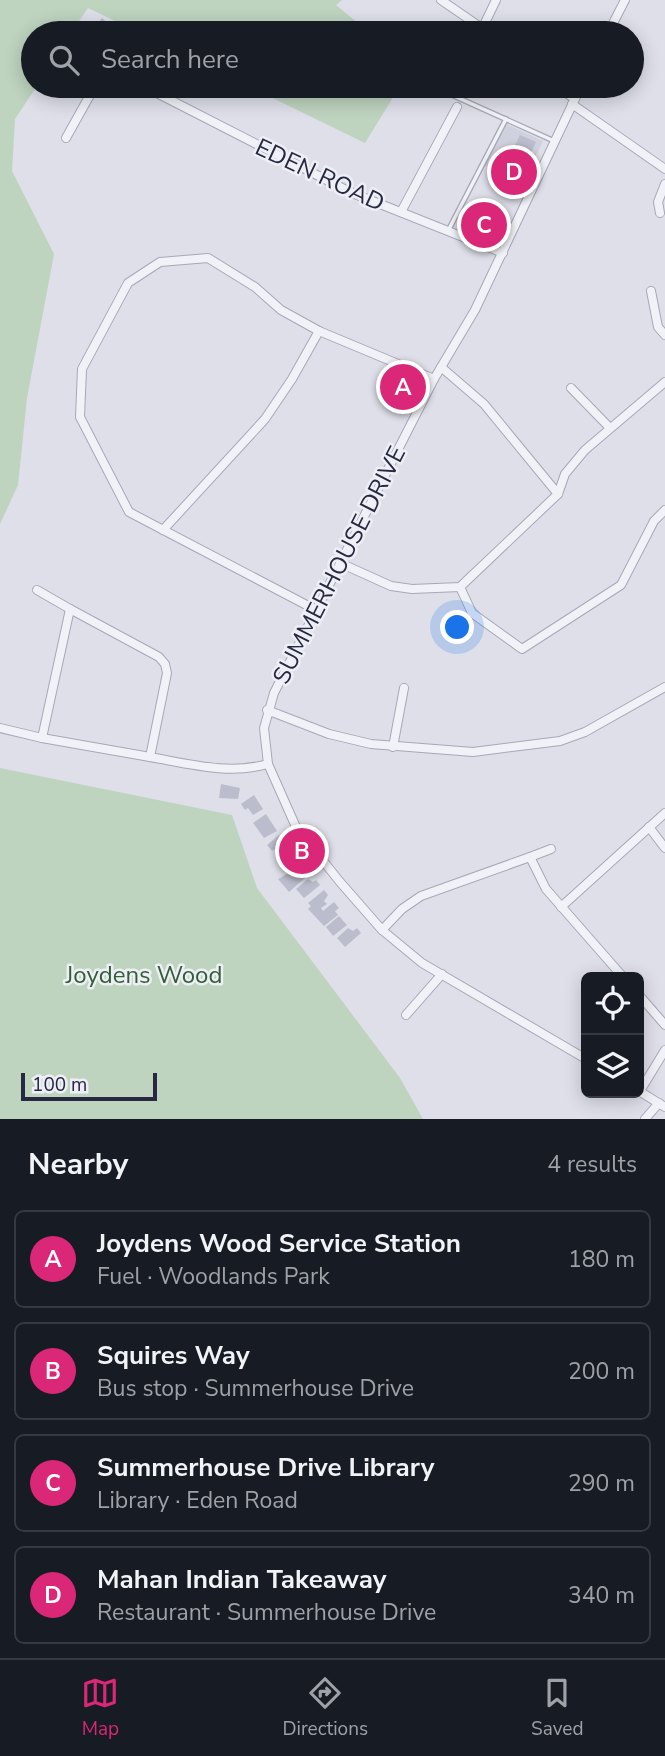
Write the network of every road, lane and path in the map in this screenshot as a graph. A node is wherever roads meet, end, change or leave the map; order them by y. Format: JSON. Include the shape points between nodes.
{"nodes":[{"id":1,"x":441,"y":0,"type":"edge"},
{"id":2,"x":496,"y":0,"type":"edge"},
{"id":3,"x":625,"y":0,"type":"edge"},
{"id":4,"x":472,"y":21,"type":"edge"},
{"id":5,"x":489,"y":21,"type":"edge"},
{"id":6,"x":614,"y":21,"type":"edge"},
{"id":7,"x":88,"y":98,"type":"edge"},
{"id":8,"x":166,"y":98,"type":"edge"},
{"id":9,"x":459,"y":98,"type":"edge"},
{"id":10,"x":569,"y":98,"type":"edge"},
{"id":11,"x":575,"y":98,"type":"edge"},
{"id":12,"x":573,"y":102,"type":"junction"},
{"id":13,"x":457,"y":107,"type":"dead end"},
{"id":14,"x":506,"y":119,"type":"junction"},
{"id":15,"x":65,"y":138,"type":"dead end"},
{"id":16,"x":554,"y":141,"type":"junction"},
{"id":17,"x":665,"y":169,"type":"edge"},
{"id":18,"x":665,"y":184,"type":"edge"},
{"id":19,"x":401,"y":212,"type":"junction"},
{"id":20,"x":660,"y":213,"type":"dead end"},
{"id":21,"x":448,"y":231,"type":"junction"},
{"id":22,"x":503,"y":253,"type":"junction"},
{"id":23,"x":651,"y":291,"type":"dead end"},
{"id":24,"x":319,"y":331,"type":"junction"},
{"id":25,"x":665,"y":335,"type":"edge"},
{"id":26,"x":441,"y":367,"type":"junction"},
{"id":27,"x":434,"y":379,"type":"junction"},
{"id":28,"x":665,"y":382,"type":"edge"},
{"id":29,"x":571,"y":388,"type":"dead end"},
{"id":30,"x":610,"y":428,"type":"junction"},
{"id":31,"x":558,"y":495,"type":"junction"},
{"id":32,"x":665,"y":510,"type":"edge"},
{"id":33,"x":163,"y":530,"type":"junction"},
{"id":34,"x":340,"y":563,"type":"junction"},
{"id":35,"x":460,"y":587,"type":"junction"},
{"id":36,"x":37,"y":590,"type":"dead end"},
{"id":37,"x":70,"y":609,"type":"junction"},
{"id":38,"x":316,"y":610,"type":"junction"},
{"id":39,"x":665,"y":687,"type":"edge"},
{"id":40,"x":404,"y":688,"type":"dead end"},
{"id":41,"x":267,"y":710,"type":"junction"},
{"id":42,"x":0,"y":728,"type":"edge"},
{"id":43,"x":42,"y":738,"type":"junction"},
{"id":44,"x":393,"y":747,"type":"junction"},
{"id":45,"x":150,"y":757,"type":"junction"},
{"id":46,"x":268,"y":764,"type":"junction"},
{"id":47,"x":665,"y":813,"type":"edge"},
{"id":48,"x":649,"y":827,"type":"junction"},
{"id":49,"x":665,"y":848,"type":"edge"},
{"id":50,"x":551,"y":849,"type":"dead end"},
{"id":51,"x":530,"y":857,"type":"junction"},
{"id":52,"x":561,"y":907,"type":"junction"},
{"id":53,"x":382,"y":930,"type":"junction"},
{"id":54,"x":619,"y":972,"type":"edge"},
{"id":55,"x":442,"y":974,"type":"junction"},
{"id":56,"x":644,"y":1001,"type":"edge"},
{"id":57,"x":406,"y":1015,"type":"dead end"},
{"id":58,"x":665,"y":1025,"type":"edge"},
{"id":59,"x":665,"y":1050,"type":"edge"},
{"id":60,"x":581,"y":1056,"type":"edge"},
{"id":61,"x":644,"y":1083,"type":"edge"},
{"id":62,"x":644,"y":1094,"type":"edge"},
{"id":63,"x":662,"y":1105,"type":"edge"},
{"id":64,"x":645,"y":1119,"type":"edge"}],
"edges":[{"from":1,"to":4,"type":"street"},
{"from":2,"to":5,"type":"street"},
{"from":3,"to":6,"type":"street"},
{"from":7,"to":15,"type":"street"},
{"from":8,"to":19,"type":"street","name":"EDEN ROAD","via":[[350,192]]},
{"from":9,"to":14,"type":"lane"},
{"from":10,"to":12,"type":"street"},
{"from":11,"to":12,"type":"street","name":"SUMMERHOUSE DRIVE"},
{"from":12,"to":16,"type":"street","name":"SUMMERHOUSE DRIVE"},
{"from":12,"to":17,"type":"street"},
{"from":13,"to":19,"type":"street"},
{"from":14,"to":16,"type":"lane"},
{"from":14,"to":21,"type":"lane"},
{"from":16,"to":22,"type":"street","name":"SUMMERHOUSE DRIVE"},
{"from":18,"to":20,"type":"street","via":[[658,202]]},
{"from":19,"to":21,"type":"street","name":"EDEN ROAD"},
{"from":21,"to":22,"type":"street","name":"EDEN ROAD"},
{"from":22,"to":26,"type":"street","name":"SUMMERHOUSE DRIVE"},
{"from":23,"to":25,"type":"street","via":[[658,327]]},
{"from":24,"to":27,"type":"street"},
{"from":24,"to":33,"type":"street","via":[[265,419]]},
{"from":24,"to":33,"type":"street","via":[[208,258],[160,262],[128,284],[82,369],[80,417],[128,512]]},
{"from":26,"to":27,"type":"street","name":"SUMMERHOUSE DRIVE"},
{"from":26,"to":31,"type":"street","via":[[484,404]]},
{"from":27,"to":34,"type":"street","name":"SUMMERHOUSE DRIVE"},
{"from":28,"to":30,"type":"street"},
{"from":29,"to":30,"type":"street"},
{"from":30,"to":31,"type":"street","via":[[565,474]]},
{"from":31,"to":35,"type":"street"},
{"from":32,"to":35,"type":"street","via":[[654,521],[621,585],[522,649],[472,613]]},
{"from":33,"to":38,"type":"street"},
{"from":34,"to":35,"type":"street","via":[[391,586]]},
{"from":34,"to":38,"type":"street","name":"SUMMERHOUSE DRIVE"},
{"from":36,"to":37,"type":"street"},
{"from":37,"to":43,"type":"street"},
{"from":37,"to":45,"type":"street","via":[[165,664],[166,681]]},
{"from":38,"to":41,"type":"street","name":"SUMMERHOUSE DRIVE"},
{"from":39,"to":44,"type":"street","via":[[585,732],[559,741],[473,752]]},
{"from":40,"to":44,"type":"street"},
{"from":41,"to":44,"type":"street","via":[[329,734]]},
{"from":41,"to":46,"type":"street","name":"SUMMERHOUSE DRIVE","via":[[264,738]]},
{"from":42,"to":43,"type":"street"},
{"from":43,"to":45,"type":"street"},
{"from":45,"to":46,"type":"street","via":[[222,769]]},
{"from":46,"to":53,"type":"street","name":"SUMMERHOUSE DRIVE","via":[[296,827]]},
{"from":47,"to":48,"type":"street"},
{"from":48,"to":49,"type":"street"},
{"from":48,"to":52,"type":"street"},
{"from":50,"to":51,"type":"street"},
{"from":51,"to":52,"type":"street"},
{"from":51,"to":53,"type":"street","via":[[421,896]]},
{"from":52,"to":54,"type":"street"},
{"from":53,"to":55,"type":"street","name":"SUMMERHOUSE DRIVE"},
{"from":55,"to":57,"type":"street"},
{"from":55,"to":60,"type":"street","name":"SUMMERHOUSE DRIVE"},
{"from":56,"to":58,"type":"street"},
{"from":59,"to":61,"type":"street"},
{"from":62,"to":63,"type":"street"},
{"from":63,"to":64,"type":"street"}]}
